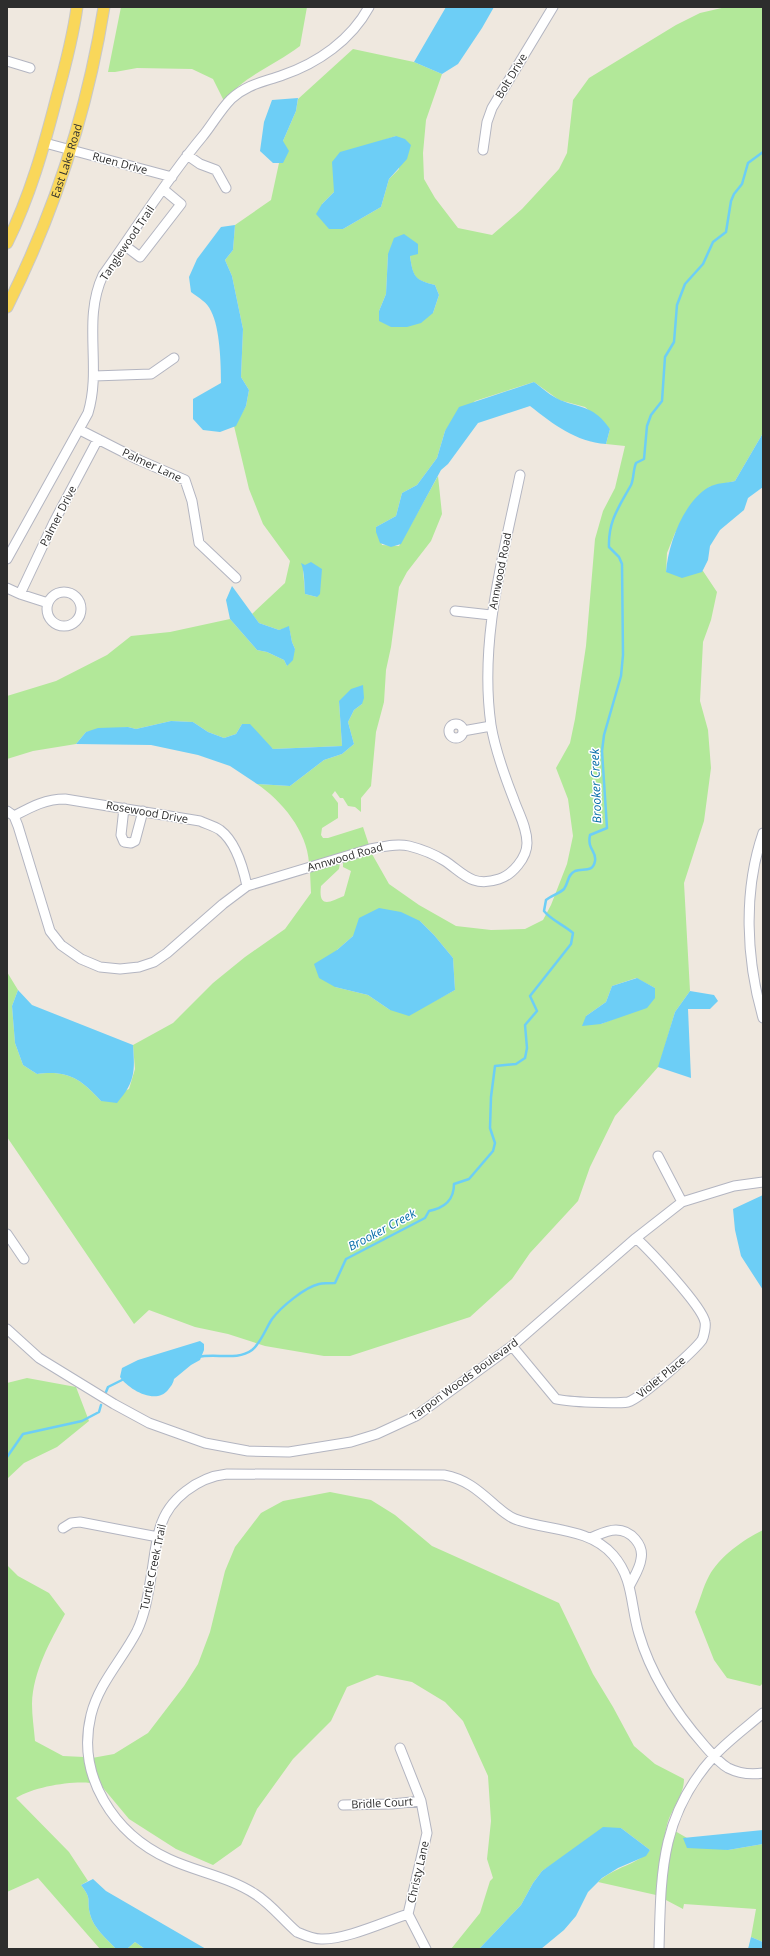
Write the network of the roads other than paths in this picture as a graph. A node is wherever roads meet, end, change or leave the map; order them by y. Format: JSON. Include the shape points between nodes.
{"nodes":[{"id":1,"x":77,"y":7,"type":"edge"},
{"id":2,"x":104,"y":7,"type":"edge"},
{"id":3,"x":369,"y":7,"type":"edge"},
{"id":4,"x":553,"y":7,"type":"edge"},
{"id":5,"x":7,"y":61,"type":"edge"},
{"id":6,"x":30,"y":68,"type":"dead end"},
{"id":7,"x":45,"y":143,"type":"junction"},
{"id":8,"x":72,"y":150,"type":"junction"},
{"id":9,"x":483,"y":150,"type":"dead end"},
{"id":10,"x":186,"y":155,"type":"junction"},
{"id":11,"x":172,"y":177,"type":"junction"},
{"id":12,"x":226,"y":188,"type":"dead end"},
{"id":13,"x":163,"y":190,"type":"junction"},
{"id":14,"x":7,"y":243,"type":"edge"},
{"id":15,"x":124,"y":245,"type":"junction"},
{"id":16,"x":7,"y":307,"type":"edge"},
{"id":17,"x":174,"y":358,"type":"dead end"},
{"id":18,"x":94,"y":376,"type":"junction"},
{"id":19,"x":80,"y":430,"type":"junction"},
{"id":20,"x":98,"y":439,"type":"junction"},
{"id":21,"x":520,"y":475,"type":"dead end"},
{"id":22,"x":7,"y":559,"type":"edge"},
{"id":23,"x":236,"y":578,"type":"dead end"},
{"id":24,"x":7,"y":588,"type":"edge"},
{"id":25,"x":20,"y":594,"type":"junction"},
{"id":26,"x":48,"y":603,"type":"dead end"},
{"id":27,"x":455,"y":611,"type":"dead end"},
{"id":28,"x":492,"y":615,"type":"junction"},
{"id":29,"x":491,"y":726,"type":"junction"},
{"id":30,"x":463,"y":731,"type":"dead end"},
{"id":31,"x":124,"y":808,"type":"junction"},
{"id":32,"x":143,"y":811,"type":"junction"},
{"id":33,"x":10,"y":813,"type":"edge"},
{"id":34,"x":762,"y":839,"type":"edge"},
{"id":35,"x":247,"y":886,"type":"junction"},
{"id":36,"x":763,"y":1018,"type":"edge"},
{"id":37,"x":658,"y":1156,"type":"dead end"},
{"id":38,"x":763,"y":1182,"type":"edge"},
{"id":39,"x":682,"y":1202,"type":"junction"},
{"id":40,"x":7,"y":1234,"type":"edge"},
{"id":41,"x":636,"y":1238,"type":"junction"},
{"id":42,"x":24,"y":1259,"type":"dead end"},
{"id":43,"x":7,"y":1330,"type":"edge"},
{"id":44,"x":512,"y":1346,"type":"junction"},
{"id":45,"x":63,"y":1528,"type":"dead end"},
{"id":46,"x":158,"y":1537,"type":"junction"},
{"id":47,"x":590,"y":1538,"type":"junction"},
{"id":48,"x":630,"y":1585,"type":"junction"},
{"id":49,"x":763,"y":1713,"type":"edge"},
{"id":50,"x":400,"y":1748,"type":"dead end"},
{"id":51,"x":714,"y":1756,"type":"junction"},
{"id":52,"x":763,"y":1774,"type":"edge"},
{"id":53,"x":421,"y":1801,"type":"junction"},
{"id":54,"x":343,"y":1805,"type":"dead end"},
{"id":55,"x":408,"y":1914,"type":"junction"},
{"id":56,"x":426,"y":1949,"type":"edge"},
{"id":57,"x":659,"y":1949,"type":"edge"}],
"edges":[{"from":1,"to":7,"type":"main road"},
{"from":2,"to":8,"type":"main road","name":"East Lake Road","via":[[90,80]]},
{"from":3,"to":10,"type":"street","name":"Tanglewood Trail","via":[[343,40],[325,54],[305,66],[243,89],[231,99]]},
{"from":4,"to":9,"type":"street","name":"Bolt Drive","via":[[492,108],[486,122]]},
{"from":5,"to":6,"type":"street"},
{"from":7,"to":8,"type":"street","name":"Ruen Drive"},
{"from":7,"to":14,"type":"main road","via":[[23,211]]},
{"from":8,"to":11,"type":"street","name":"Ruen Drive"},
{"from":8,"to":16,"type":"main road","name":"East Lake Road","via":[[46,223]]},
{"from":10,"to":11,"type":"street","name":"Tanglewood Trail"},
{"from":10,"to":12,"type":"street","via":[[216,170]]},
{"from":11,"to":13,"type":"street","name":"Tanglewood Trail"},
{"from":13,"to":15,"type":"street","name":"Tanglewood Trail"},
{"from":13,"to":15,"type":"street","via":[[181,204],[140,257]]},
{"from":15,"to":18,"type":"street","name":"Tanglewood Trail","via":[[103,275],[97,289],[93,309]]},
{"from":17,"to":18,"type":"street","via":[[151,374]]},
{"from":18,"to":19,"type":"street","name":"Tanglewood Trail","via":[[93,397]]},
{"from":19,"to":20,"type":"street","name":"Palmer Lane"},
{"from":19,"to":22,"type":"street","name":"Tanglewood Trail"},
{"from":20,"to":23,"type":"street","name":"Palmer Lane","via":[[185,480],[192,501],[199,543]]},
{"from":20,"to":25,"type":"street","name":"Palmer Drive"},
{"from":21,"to":28,"type":"street","name":"Annwood Road"},
{"from":24,"to":25,"type":"street"},
{"from":25,"to":26,"type":"street"},
{"from":27,"to":28,"type":"street"},
{"from":28,"to":29,"type":"street","name":"Annwood Road","via":[[487,682]]},
{"from":29,"to":30,"type":"street"},
{"from":29,"to":35,"type":"street","name":"Annwood Road","via":[[527,839],[521,861],[512,872],[498,879],[477,881],[462,875],[445,861],[424,851],[407,845],[388,845]]},
{"from":31,"to":32,"type":"street","name":"Rosewood Drive"},
{"from":31,"to":32,"type":"street","via":[[121,834],[122,839],[128,843],[135,841]]},
{"from":31,"to":33,"type":"street","name":"Rosewood Drive","via":[[54,798]]},
{"from":32,"to":35,"type":"street","name":"Rosewood Drive","via":[[200,821],[219,830],[237,854]]},
{"from":33,"to":35,"type":"street","name":"Annwood Road","via":[[50,930],[61,945],[81,960],[100,967],[120,969],[154,962]]},
{"from":34,"to":36,"type":"street","via":[[752,873],[749,912],[753,970]]},
{"from":37,"to":39,"type":"street"},
{"from":38,"to":39,"type":"street","name":"Tarpon Woods Boulevard","via":[[734,1186]]},
{"from":39,"to":41,"type":"street","name":"Tarpon Woods Boulevard"},
{"from":40,"to":42,"type":"street"},
{"from":41,"to":44,"type":"street","name":"Tarpon Woods Boulevard"},
{"from":41,"to":44,"type":"street","name":"Violet Place","via":[[700,1311],[705,1322],[703,1338],[693,1350],[639,1397],[628,1402],[566,1402],[556,1398]]},
{"from":43,"to":44,"type":"street","name":"Tarpon Woods Boulevard","via":[[61,1373],[150,1423],[204,1443],[248,1451],[289,1452],[351,1442],[377,1434],[416,1416]]},
{"from":45,"to":46,"type":"street","via":[[71,1523],[80,1522]]},
{"from":46,"to":47,"type":"street","name":"Turtle Creek Trail","via":[[165,1516],[178,1498],[201,1482],[227,1474],[298,1474],[455,1477],[469,1483],[510,1517]]},
{"from":46,"to":55,"type":"street","name":"Turtle Creek Trail","via":[[139,1625],[101,1689],[89,1722],[88,1754],[98,1793],[115,1818],[150,1848],[256,1895],[297,1932],[305,1936],[319,1939],[335,1938]]},
{"from":47,"to":48,"type":"street","name":"Turtle Creek Trail","via":[[612,1554]]},
{"from":47,"to":48,"type":"street","via":[[616,1530],[634,1536],[642,1555]]},
{"from":48,"to":51,"type":"street","name":"Turtle Creek Trail","via":[[638,1633],[646,1656],[668,1698],[689,1728]]},
{"from":49,"to":51,"type":"street"},
{"from":50,"to":53,"type":"street","name":"Christy Lane"},
{"from":51,"to":52,"type":"street","name":"Turtle Creek Trail","via":[[736,1772]]},
{"from":51,"to":57,"type":"street","via":[[684,1796],[672,1824],[661,1877]]},
{"from":53,"to":54,"type":"street","name":"Bridle Court"},
{"from":53,"to":55,"type":"street","name":"Christy Lane","via":[[426,1843]]},
{"from":55,"to":56,"type":"street","name":"Christy Lane"}]}
